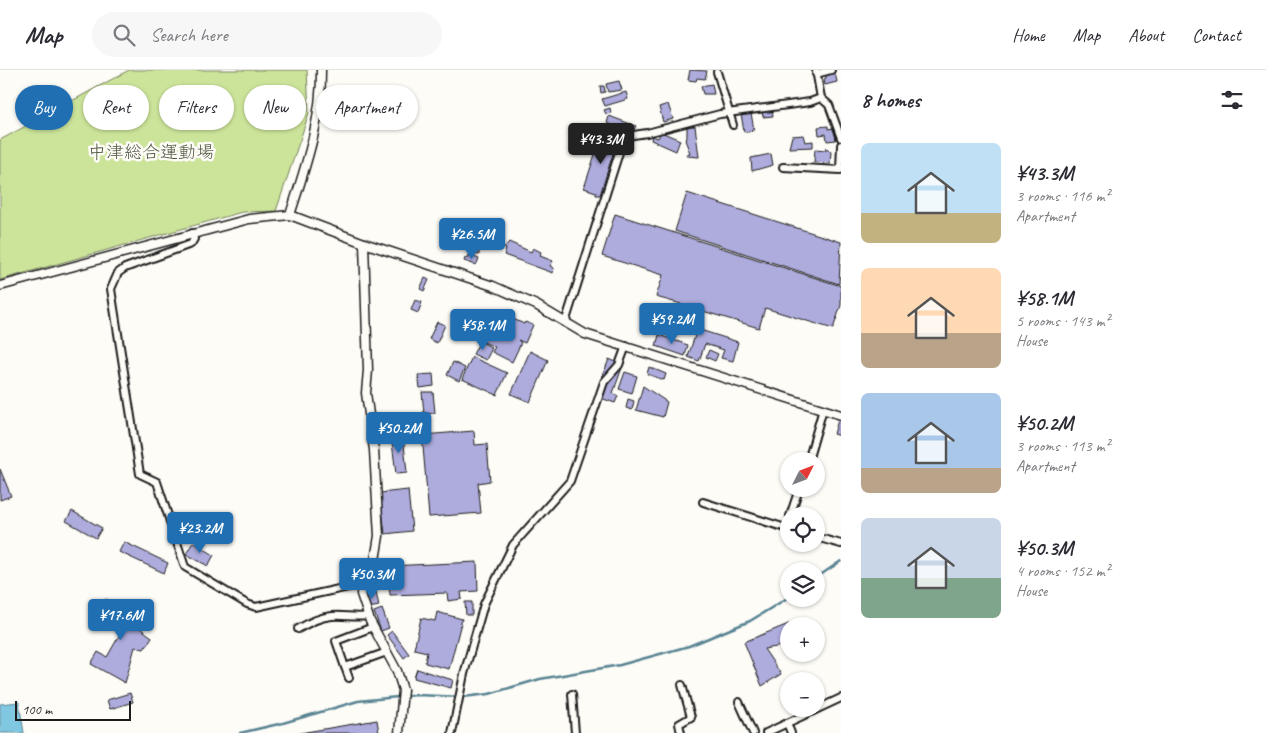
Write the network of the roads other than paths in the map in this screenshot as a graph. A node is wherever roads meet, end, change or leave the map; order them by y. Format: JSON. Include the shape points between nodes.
{"nodes":[{"id":1,"x":321,"y":70,"type":"edge"},
{"id":2,"x":831,"y":70,"type":"edge"},
{"id":3,"x":717,"y":72,"type":"dead end"},
{"id":4,"x":816,"y":72,"type":"edge"},
{"id":5,"x":821,"y":98,"type":"junction"},
{"id":6,"x":730,"y":113,"type":"junction"},
{"id":7,"x":733,"y":125,"type":"dead end"},
{"id":8,"x":841,"y":143,"type":"edge"},
{"id":9,"x":783,"y":167,"type":"dead end"},
{"id":10,"x":290,"y":215,"type":"junction"},
{"id":11,"x":192,"y":234,"type":"junction"},
{"id":12,"x":364,"y":243,"type":"junction"},
{"id":13,"x":0,"y":286,"type":"edge"},
{"id":14,"x":565,"y":323,"type":"junction"},
{"id":15,"x":626,"y":346,"type":"junction"},
{"id":16,"x":823,"y":409,"type":"junction"},
{"id":17,"x":841,"y":415,"type":"edge"},
{"id":18,"x":811,"y":452,"type":"edge"},
{"id":19,"x":703,"y":502,"type":"dead end"},
{"id":20,"x":780,"y":526,"type":"edge"},
{"id":21,"x":825,"y":540,"type":"edge"},
{"id":22,"x":841,"y":544,"type":"edge"},
{"id":23,"x":362,"y":584,"type":"junction"},
{"id":24,"x":368,"y":616,"type":"junction"},
{"id":25,"x":373,"y":627,"type":"junction"},
{"id":26,"x":298,"y":629,"type":"dead end"},
{"id":27,"x":387,"y":652,"type":"junction"},
{"id":28,"x":345,"y":667,"type":"junction"},
{"id":29,"x":349,"y":678,"type":"dead end"},
{"id":30,"x":682,"y":685,"type":"dead end"},
{"id":31,"x":572,"y":694,"type":"dead end"},
{"id":32,"x":841,"y":698,"type":"edge"},
{"id":33,"x":739,"y":702,"type":"dead end"},
{"id":34,"x":786,"y":723,"type":"junction"},
{"id":35,"x":399,"y":733,"type":"edge"},
{"id":36,"x":452,"y":733,"type":"edge"},
{"id":37,"x":575,"y":733,"type":"edge"},
{"id":38,"x":681,"y":733,"type":"edge"},
{"id":39,"x":753,"y":733,"type":"edge"},
{"id":40,"x":766,"y":733,"type":"edge"},
{"id":41,"x":791,"y":733,"type":"edge"}],
"edges":[{"from":1,"to":10,"type":"street","via":[[316,125]]},
{"from":2,"to":4,"type":"street"},
{"from":3,"to":6,"type":"street"},
{"from":4,"to":5,"type":"street"},
{"from":5,"to":6,"type":"street"},
{"from":5,"to":8,"type":"street","via":[[829,105]]},
{"from":6,"to":7,"type":"street"},
{"from":6,"to":14,"type":"street","via":[[627,136],[623,140]]},
{"from":8,"to":9,"type":"street","via":[[840,170]]},
{"from":10,"to":11,"type":"street","via":[[249,219]]},
{"from":10,"to":12,"type":"street"},
{"from":11,"to":13,"type":"street"},
{"from":11,"to":23,"type":"street","via":[[191,244],[118,272],[111,289],[140,474],[157,482],[185,567],[256,607]]},
{"from":12,"to":14,"type":"street","via":[[493,286],[536,305]]},
{"from":12,"to":23,"type":"street","via":[[366,393],[374,450],[379,536],[375,560]]},
{"from":14,"to":15,"type":"street","via":[[585,334]]},
{"from":15,"to":16,"type":"street"},
{"from":15,"to":36,"type":"street","via":[[619,365],[604,382],[570,481],[513,545],[484,604],[464,674]]},
{"from":16,"to":17,"type":"street"},
{"from":16,"to":18,"type":"street"},
{"from":19,"to":20,"type":"street"},
{"from":21,"to":22,"type":"street"},
{"from":23,"to":24,"type":"street","via":[[361,594]]},
{"from":24,"to":25,"type":"street"},
{"from":24,"to":26,"type":"street","via":[[333,616]]},
{"from":25,"to":27,"type":"street"},
{"from":25,"to":28,"type":"street","via":[[336,640]]},
{"from":27,"to":28,"type":"street"},
{"from":27,"to":35,"type":"street","via":[[403,690]]},
{"from":28,"to":29,"type":"street"},
{"from":30,"to":38,"type":"street","via":[[691,717],[679,724]]},
{"from":31,"to":37,"type":"street"},
{"from":32,"to":34,"type":"street"},
{"from":33,"to":39,"type":"street"},
{"from":34,"to":40,"type":"street"},
{"from":34,"to":41,"type":"street"}]}
